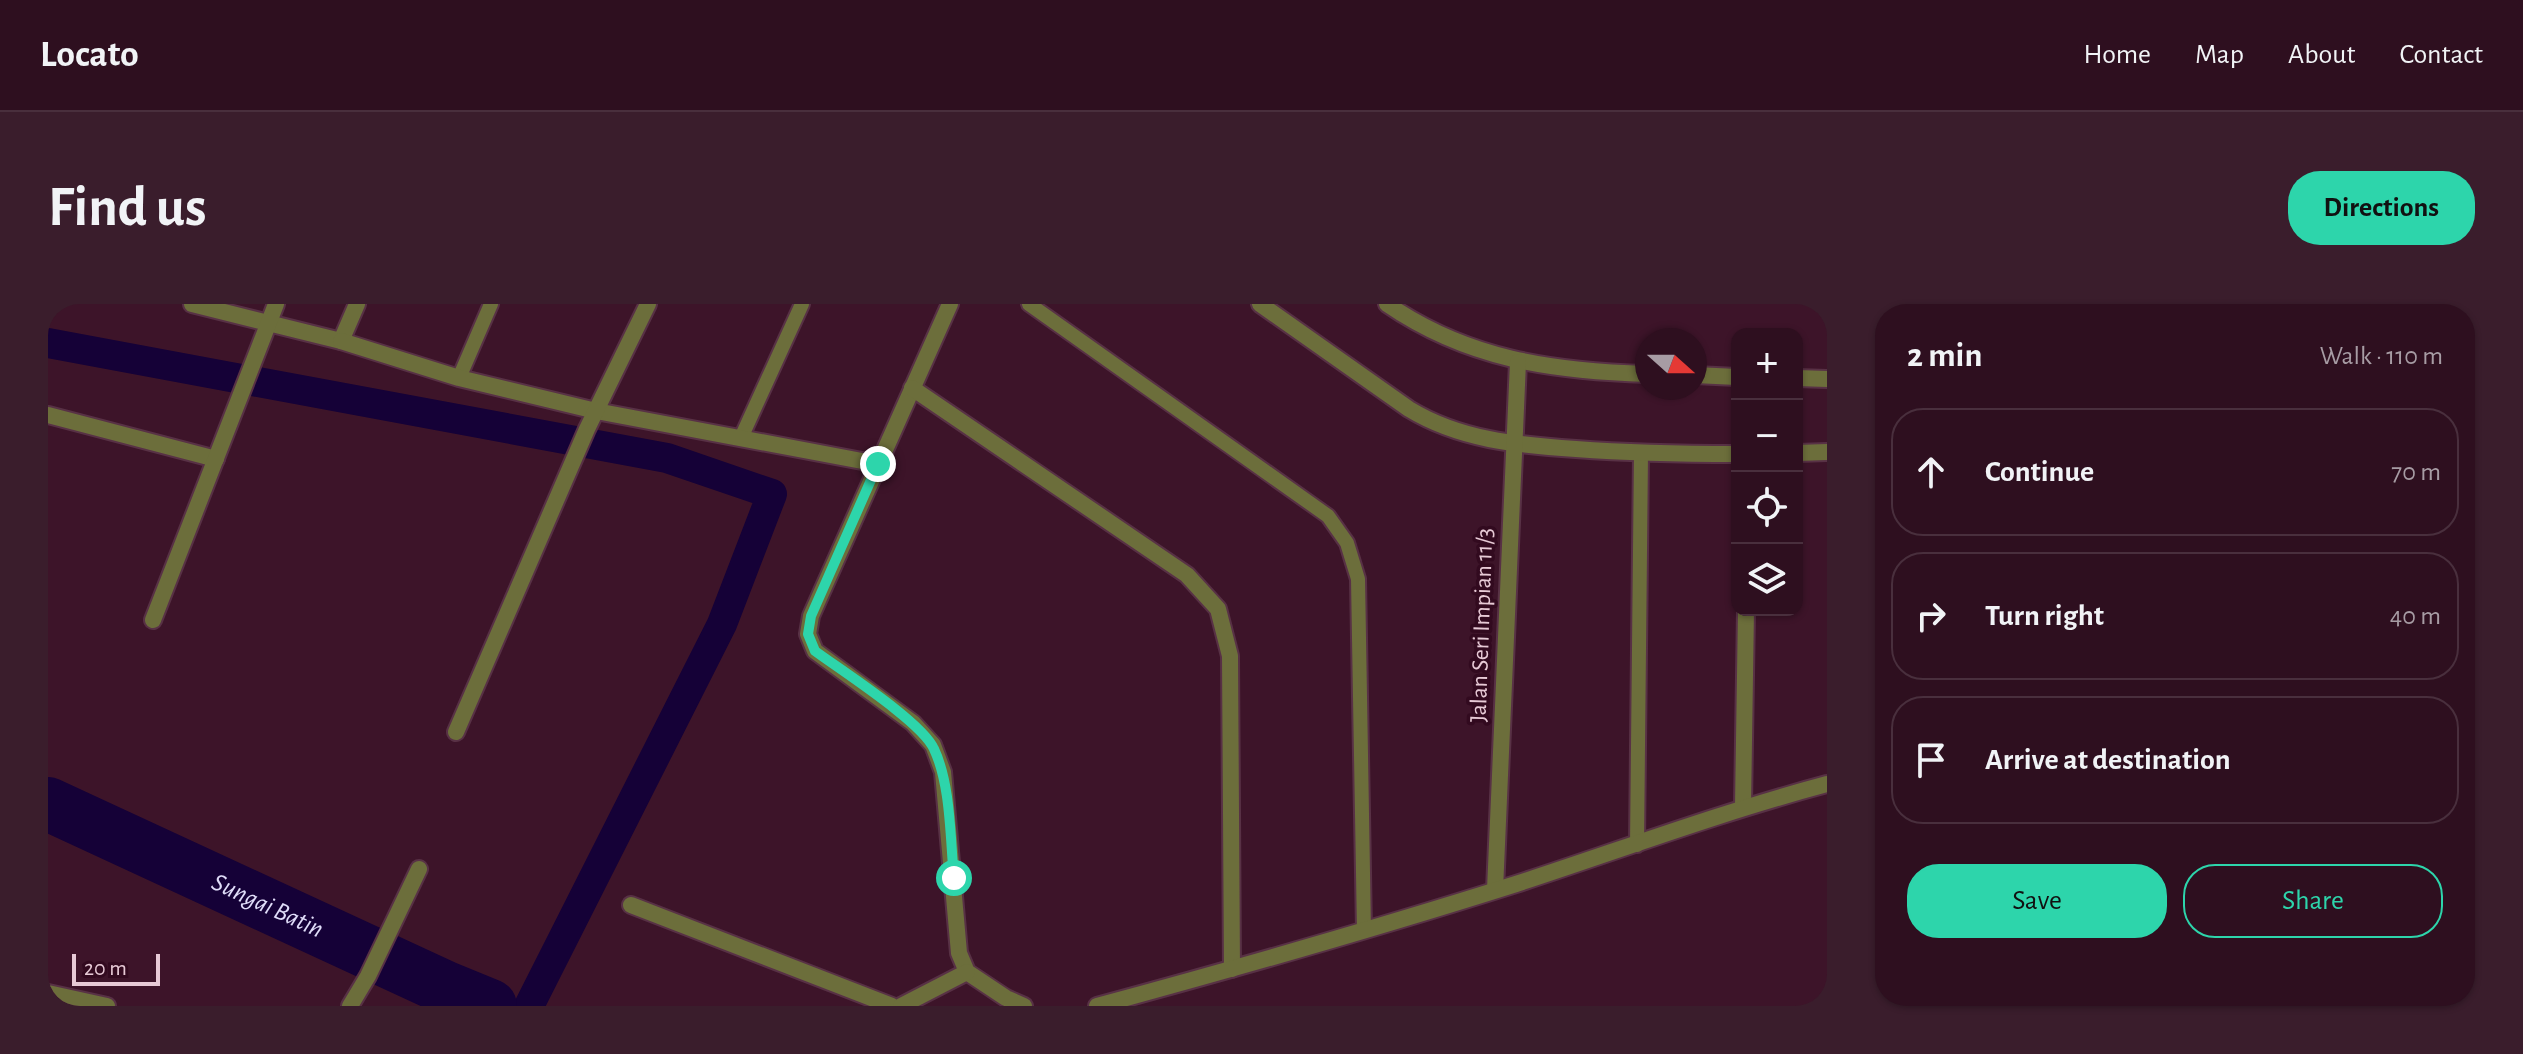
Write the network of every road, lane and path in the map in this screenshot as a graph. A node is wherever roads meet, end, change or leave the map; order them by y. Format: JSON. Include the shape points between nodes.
{"nodes":[{"id":1,"x":196,"y":304,"type":"edge"},
{"id":2,"x":276,"y":304,"type":"edge"},
{"id":3,"x":357,"y":304,"type":"edge"},
{"id":4,"x":491,"y":304,"type":"edge"},
{"id":5,"x":648,"y":304,"type":"edge"},
{"id":6,"x":802,"y":304,"type":"edge"},
{"id":7,"x":950,"y":304,"type":"edge"},
{"id":8,"x":1029,"y":304,"type":"edge"},
{"id":9,"x":1260,"y":304,"type":"edge"},
{"id":10,"x":1387,"y":304,"type":"edge"},
{"id":11,"x":267,"y":324,"type":"junction"},
{"id":12,"x":341,"y":341,"type":"junction"},
{"id":13,"x":1518,"y":362,"type":"junction"},
{"id":14,"x":1635,"y":374,"type":"edge"},
{"id":15,"x":1707,"y":376,"type":"edge"},
{"id":16,"x":1731,"y":377,"type":"edge"},
{"id":17,"x":459,"y":378,"type":"junction"},
{"id":18,"x":1803,"y":378,"type":"edge"},
{"id":19,"x":1827,"y":379,"type":"edge"},
{"id":20,"x":912,"y":388,"type":"junction"},
{"id":21,"x":596,"y":411,"type":"junction"},
{"id":22,"x":48,"y":415,"type":"edge"},
{"id":23,"x":741,"y":438,"type":"junction"},
{"id":24,"x":1513,"y":444,"type":"junction"},
{"id":25,"x":1827,"y":452,"type":"edge"},
{"id":26,"x":1641,"y":453,"type":"junction"},
{"id":27,"x":1803,"y":453,"type":"edge"},
{"id":28,"x":1731,"y":454,"type":"edge"},
{"id":29,"x":216,"y":459,"type":"junction"},
{"id":30,"x":878,"y":464,"type":"junction"},
{"id":31,"x":1746,"y":616,"type":"edge"},
{"id":32,"x":153,"y":620,"type":"dead end"},
{"id":33,"x":456,"y":732,"type":"dead end"},
{"id":34,"x":1827,"y":784,"type":"edge"},
{"id":35,"x":1743,"y":806,"type":"junction"},
{"id":36,"x":1637,"y":845,"type":"junction"},
{"id":37,"x":419,"y":869,"type":"dead end"},
{"id":38,"x":1495,"y":890,"type":"junction"},
{"id":39,"x":631,"y":905,"type":"dead end"},
{"id":40,"x":1364,"y":931,"type":"junction"},
{"id":41,"x":1232,"y":969,"type":"junction"},
{"id":42,"x":967,"y":972,"type":"junction"},
{"id":43,"x":48,"y":993,"type":"edge"},
{"id":44,"x":107,"y":1006,"type":"edge"},
{"id":45,"x":350,"y":1006,"type":"edge"},
{"id":46,"x":892,"y":1006,"type":"edge"},
{"id":47,"x":901,"y":1006,"type":"edge"},
{"id":48,"x":1024,"y":1006,"type":"edge"},
{"id":49,"x":1097,"y":1006,"type":"edge"}],
"edges":[{"from":1,"to":11,"type":"street"},
{"from":2,"to":11,"type":"street"},
{"from":3,"to":12,"type":"street"},
{"from":4,"to":17,"type":"lane"},
{"from":5,"to":21,"type":"street"},
{"from":6,"to":23,"type":"lane"},
{"from":7,"to":20,"type":"street"},
{"from":8,"to":40,"type":"lane","via":[[1328,516],[1347,543],[1358,579]]},
{"from":9,"to":24,"type":"street","via":[[1432,423]]},
{"from":10,"to":13,"type":"street","via":[[1454,342]]},
{"from":11,"to":12,"type":"street"},
{"from":11,"to":29,"type":"street"},
{"from":12,"to":17,"type":"street"},
{"from":13,"to":14,"type":"street"},
{"from":13,"to":24,"type":"street","name":"Jalan Seri Impian 11/3"},
{"from":15,"to":16,"type":"street"},
{"from":17,"to":21,"type":"street"},
{"from":18,"to":19,"type":"street"},
{"from":20,"to":30,"type":"street"},
{"from":20,"to":41,"type":"street","via":[[1187,575],[1218,609],[1230,656]]},
{"from":21,"to":23,"type":"street"},
{"from":21,"to":33,"type":"street"},
{"from":22,"to":29,"type":"street"},
{"from":23,"to":30,"type":"street"},
{"from":24,"to":26,"type":"street"},
{"from":24,"to":38,"type":"street","name":"Jalan Seri Impian 11/3"},
{"from":25,"to":27,"type":"street"},
{"from":26,"to":28,"type":"street"},
{"from":26,"to":36,"type":"lane"},
{"from":29,"to":32,"type":"street"},
{"from":30,"to":42,"type":"street","via":[[811,616],[808,634],[815,651],[913,723],[933,745],[943,772],[955,930]]},
{"from":31,"to":35,"type":"street"},
{"from":34,"to":35,"type":"street"},
{"from":35,"to":36,"type":"street"},
{"from":36,"to":38,"type":"street"},
{"from":37,"to":45,"type":"street"},
{"from":38,"to":40,"type":"street"},
{"from":39,"to":46,"type":"street"},
{"from":40,"to":41,"type":"street"},
{"from":41,"to":49,"type":"street"},
{"from":42,"to":47,"type":"street"},
{"from":42,"to":48,"type":"street"},
{"from":43,"to":44,"type":"street"}]}
